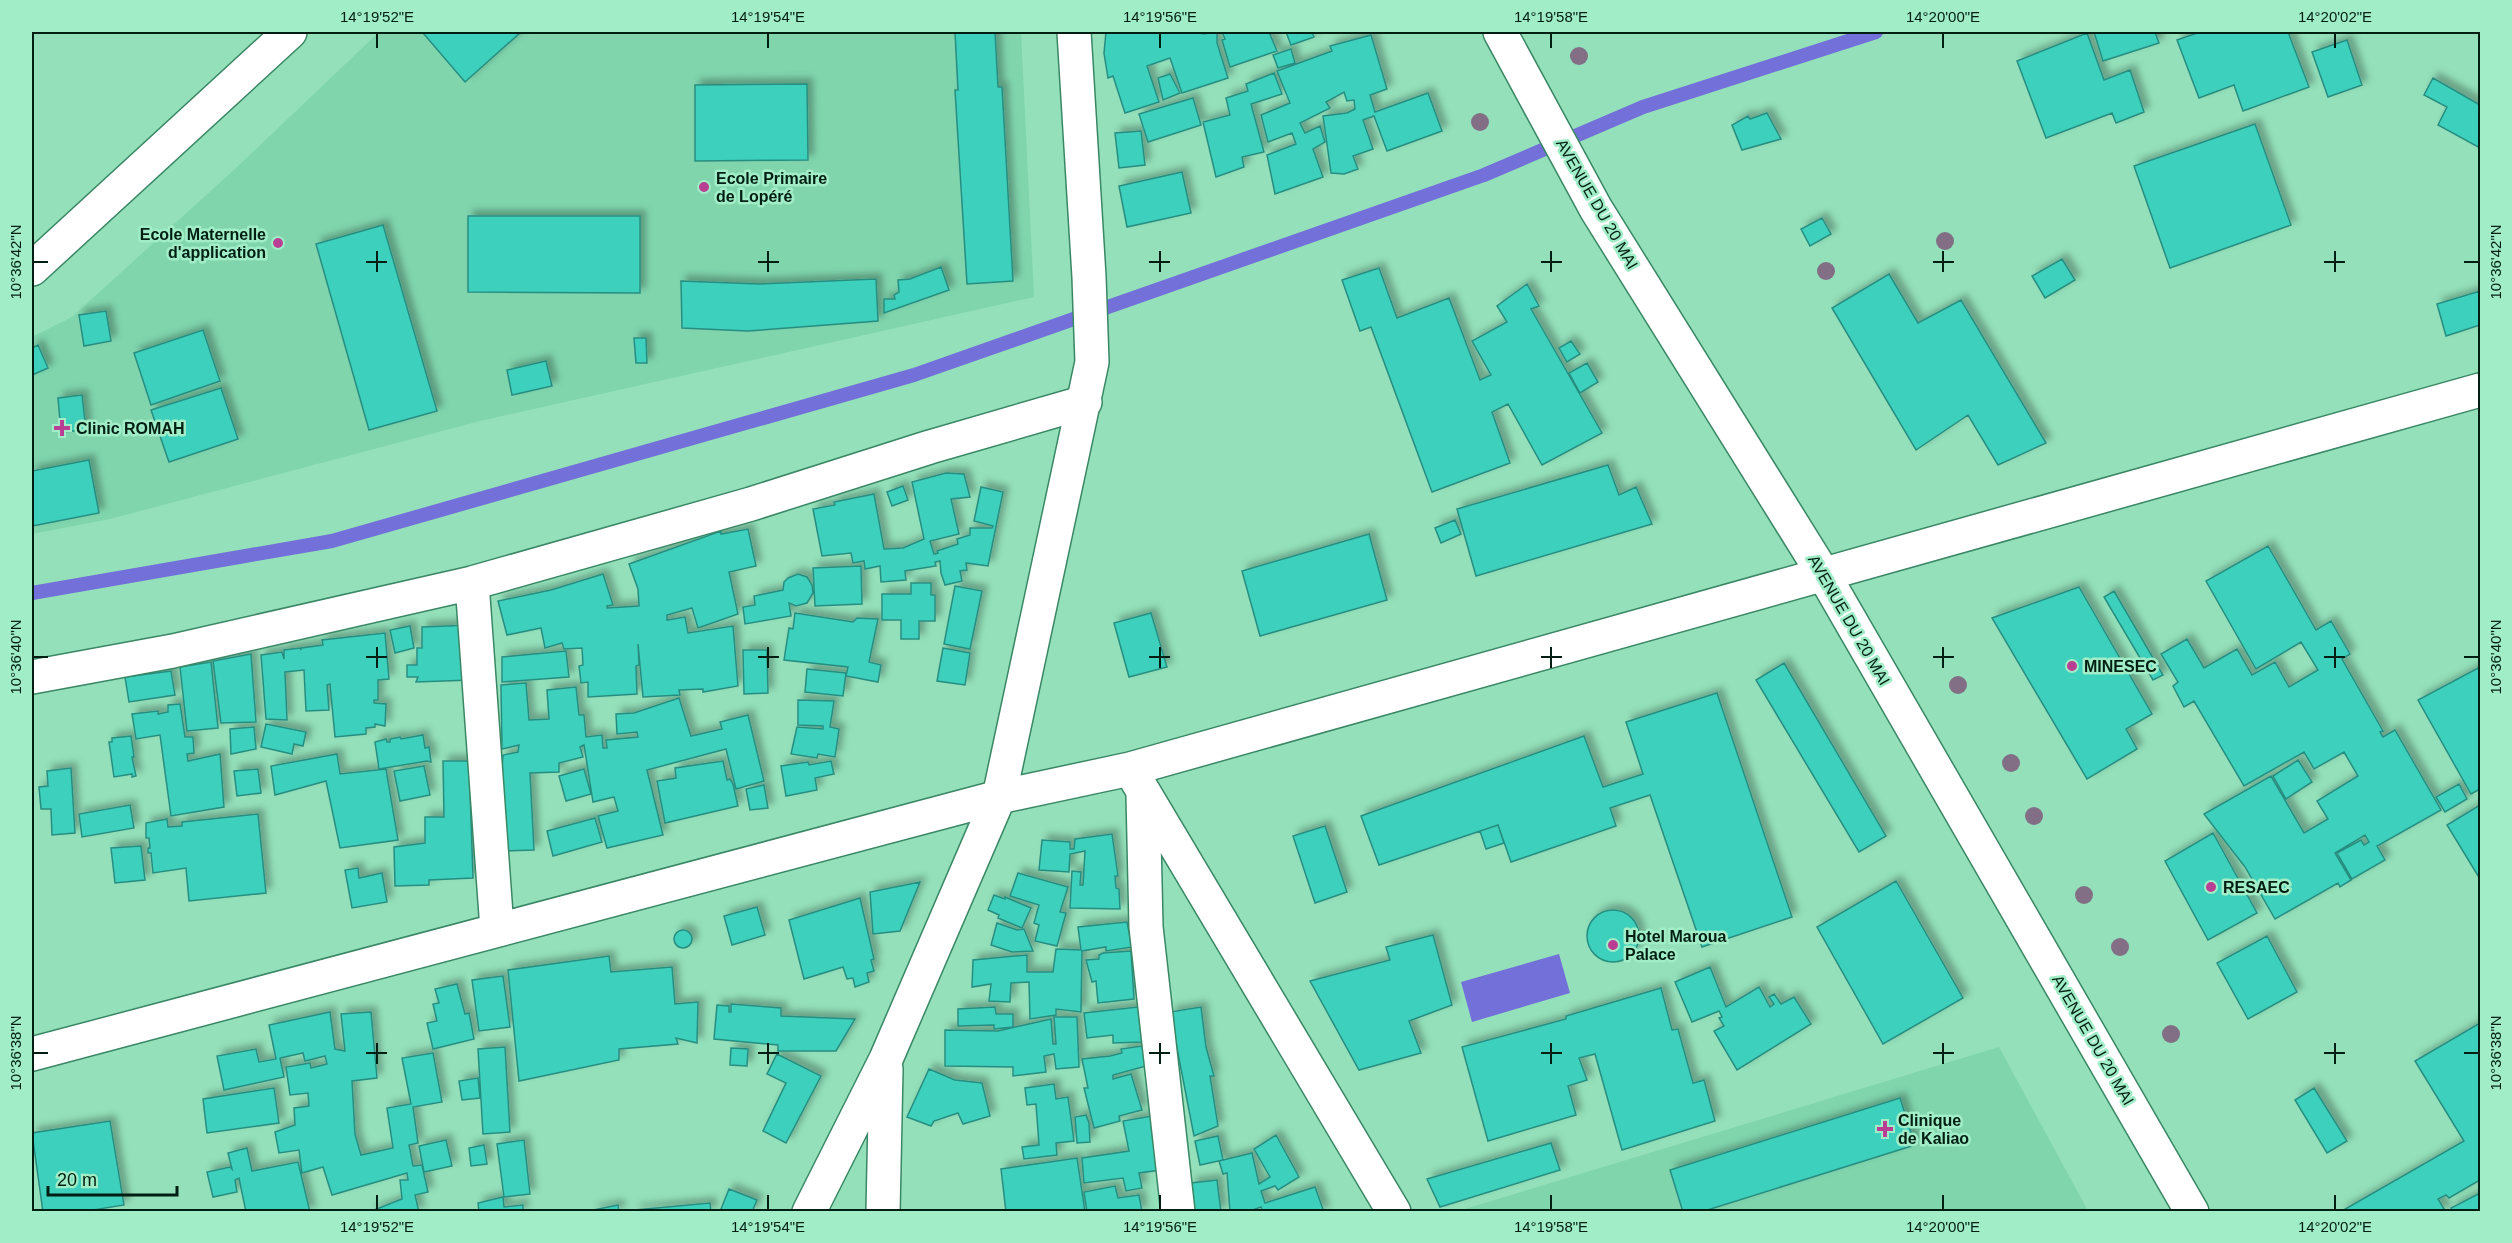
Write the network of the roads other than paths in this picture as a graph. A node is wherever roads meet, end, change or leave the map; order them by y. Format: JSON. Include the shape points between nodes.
{"nodes":[{"id":1,"x":290,"y":32,"type":"edge"},
{"id":2,"x":1074,"y":32,"type":"edge"},
{"id":3,"x":1500,"y":32,"type":"edge"},
{"id":4,"x":32,"y":269,"type":"edge"},
{"id":5,"x":2481,"y":390,"type":"edge"},
{"id":6,"x":1085,"y":402,"type":"junction"},
{"id":7,"x":1824,"y":575,"type":"junction"},
{"id":8,"x":472,"y":584,"type":"junction"},
{"id":9,"x":32,"y":677,"type":"edge"},
{"id":10,"x":1136,"y":781,"type":"junction"},
{"id":11,"x":999,"y":797,"type":"junction"},
{"id":12,"x":497,"y":929,"type":"junction"},
{"id":13,"x":32,"y":1054,"type":"edge"},
{"id":14,"x":886,"y":1059,"type":"junction"},
{"id":15,"x":809,"y":1212,"type":"edge"},
{"id":16,"x":883,"y":1212,"type":"edge"},
{"id":17,"x":1178,"y":1212,"type":"edge"},
{"id":18,"x":1394,"y":1212,"type":"edge"},
{"id":19,"x":2192,"y":1212,"type":"edge"}],
"edges":[{"from":1,"to":4,"type":"street"},
{"from":2,"to":6,"type":"street","via":[[1092,362]]},
{"from":3,"to":7,"type":"street","name":"AVENUE DU 20 MAI","via":[[1596,209]]},
{"from":5,"to":7,"type":"street"},
{"from":6,"to":8,"type":"street"},
{"from":6,"to":11,"type":"street"},
{"from":7,"to":10,"type":"street"},
{"from":7,"to":19,"type":"street","name":"AVENUE DU 20 MAI"},
{"from":8,"to":9,"type":"street","via":[[172,651]]},
{"from":8,"to":12,"type":"street"},
{"from":10,"to":11,"type":"street"},
{"from":10,"to":17,"type":"street","via":[[1146,927]]},
{"from":10,"to":18,"type":"street"},
{"from":11,"to":12,"type":"street"},
{"from":11,"to":14,"type":"street"},
{"from":12,"to":13,"type":"street"},
{"from":14,"to":15,"type":"street"},
{"from":14,"to":16,"type":"street"}]}
